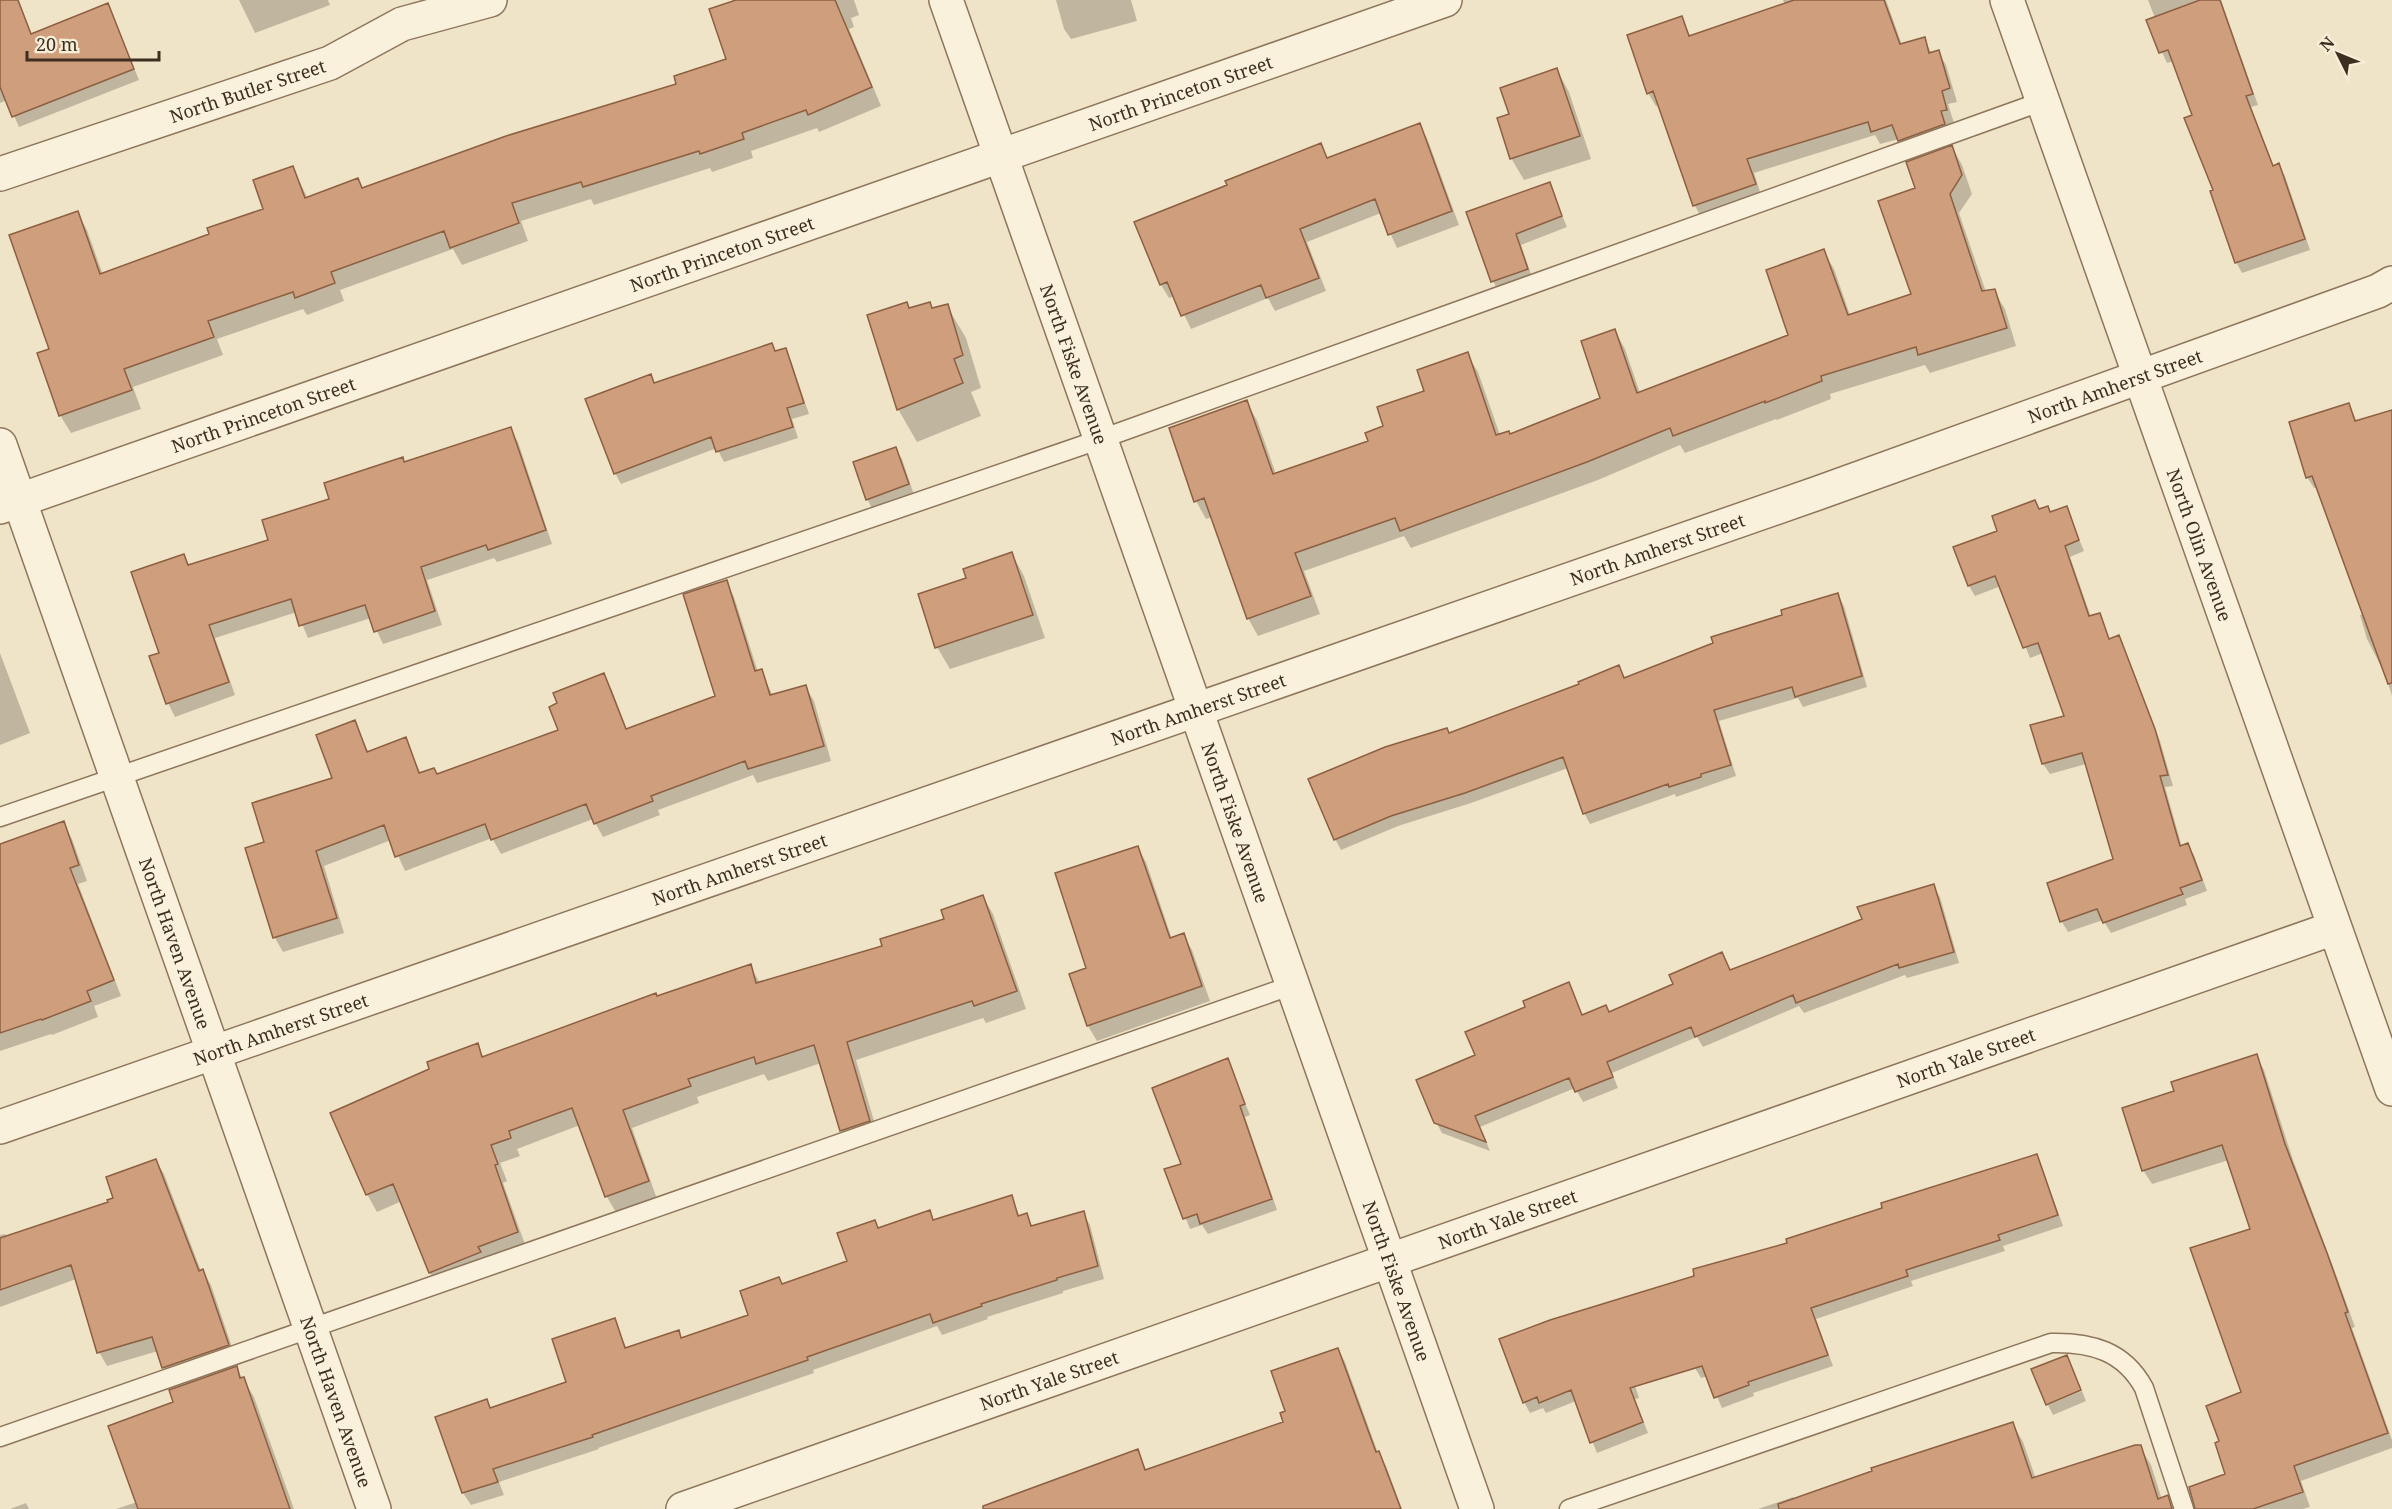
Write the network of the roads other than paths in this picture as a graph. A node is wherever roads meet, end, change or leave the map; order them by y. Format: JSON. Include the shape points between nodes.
{"nodes":[{"id":1,"x":490,"y":0,"type":"edge"},
{"id":2,"x":946,"y":0,"type":"edge"},
{"id":3,"x":1445,"y":0,"type":"edge"},
{"id":4,"x":2007,"y":0,"type":"edge"},
{"id":5,"x":398,"y":12,"type":"edge"},
{"id":6,"x":2043,"y":101,"type":"junction"},
{"id":7,"x":1001,"y":155,"type":"junction"},
{"id":8,"x":0,"y":174,"type":"edge"},
{"id":9,"x":2392,"y":283,"type":"edge"},
{"id":10,"x":2140,"y":376,"type":"junction"},
{"id":11,"x":1101,"y":439,"type":"junction"},
{"id":12,"x":0,"y":446,"type":"edge"},
{"id":13,"x":10,"y":504,"type":"edge"},
{"id":14,"x":1196,"y":710,"type":"junction"},
{"id":15,"x":116,"y":776,"type":"junction"},
{"id":16,"x":0,"y":817,"type":"edge"},
{"id":17,"x":2334,"y":928,"type":"junction"},
{"id":18,"x":1293,"y":985,"type":"junction"},
{"id":19,"x":214,"y":1052,"type":"junction"},
{"id":20,"x":2392,"y":1089,"type":"edge"},
{"id":21,"x":0,"y":1127,"type":"edge"},
{"id":22,"x":1390,"y":1262,"type":"junction"},
{"id":23,"x":311,"y":1328,"type":"junction"},
{"id":24,"x":0,"y":1437,"type":"edge"},
{"id":25,"x":374,"y":1509,"type":"edge"},
{"id":26,"x":683,"y":1509,"type":"edge"},
{"id":27,"x":1477,"y":1509,"type":"edge"},
{"id":28,"x":1569,"y":1509,"type":"edge"},
{"id":29,"x":2184,"y":1509,"type":"edge"}],
"edges":[{"from":1,"to":5,"type":"street","name":"North Butler Street"},
{"from":2,"to":7,"type":"street","name":"North Fiske Avenue"},
{"from":3,"to":7,"type":"street","name":"North Princeton Street"},
{"from":4,"to":6,"type":"street","name":"North Olin Avenue"},
{"from":5,"to":8,"type":"street","name":"North Butler Street","via":[[330,63]]},
{"from":6,"to":10,"type":"street","name":"North Olin Avenue"},
{"from":6,"to":11,"type":"lane"},
{"from":7,"to":11,"type":"street","name":"North Fiske Avenue"},
{"from":7,"to":13,"type":"street","name":"North Princeton Street"},
{"from":9,"to":10,"type":"street","name":"North Amherst Street"},
{"from":10,"to":14,"type":"street","name":"North Amherst Street"},
{"from":10,"to":17,"type":"street","name":"North Olin Avenue"},
{"from":11,"to":14,"type":"street","name":"North Fiske Avenue"},
{"from":11,"to":15,"type":"lane"},
{"from":12,"to":13,"type":"street","name":"North Haven Avenue"},
{"from":13,"to":15,"type":"street","name":"North Haven Avenue"},
{"from":14,"to":18,"type":"street","name":"North Fiske Avenue"},
{"from":14,"to":19,"type":"street","name":"North Amherst Street"},
{"from":15,"to":16,"type":"lane"},
{"from":15,"to":19,"type":"street","name":"North Haven Avenue"},
{"from":17,"to":20,"type":"street","name":"North Olin Avenue"},
{"from":17,"to":22,"type":"street","name":"North Yale Street"},
{"from":18,"to":22,"type":"street","name":"North Fiske Avenue"},
{"from":18,"to":23,"type":"lane"},
{"from":19,"to":21,"type":"street","name":"North Amherst Street"},
{"from":19,"to":23,"type":"street","name":"North Haven Avenue"},
{"from":22,"to":26,"type":"street","name":"North Yale Street"},
{"from":22,"to":27,"type":"street","name":"North Fiske Avenue"},
{"from":23,"to":24,"type":"lane"},
{"from":23,"to":25,"type":"street","name":"North Haven Avenue"},
{"from":28,"to":29,"type":"lane","via":[[2051,1343],[2072,1342],[2108,1353],[2137,1374]]}]}
